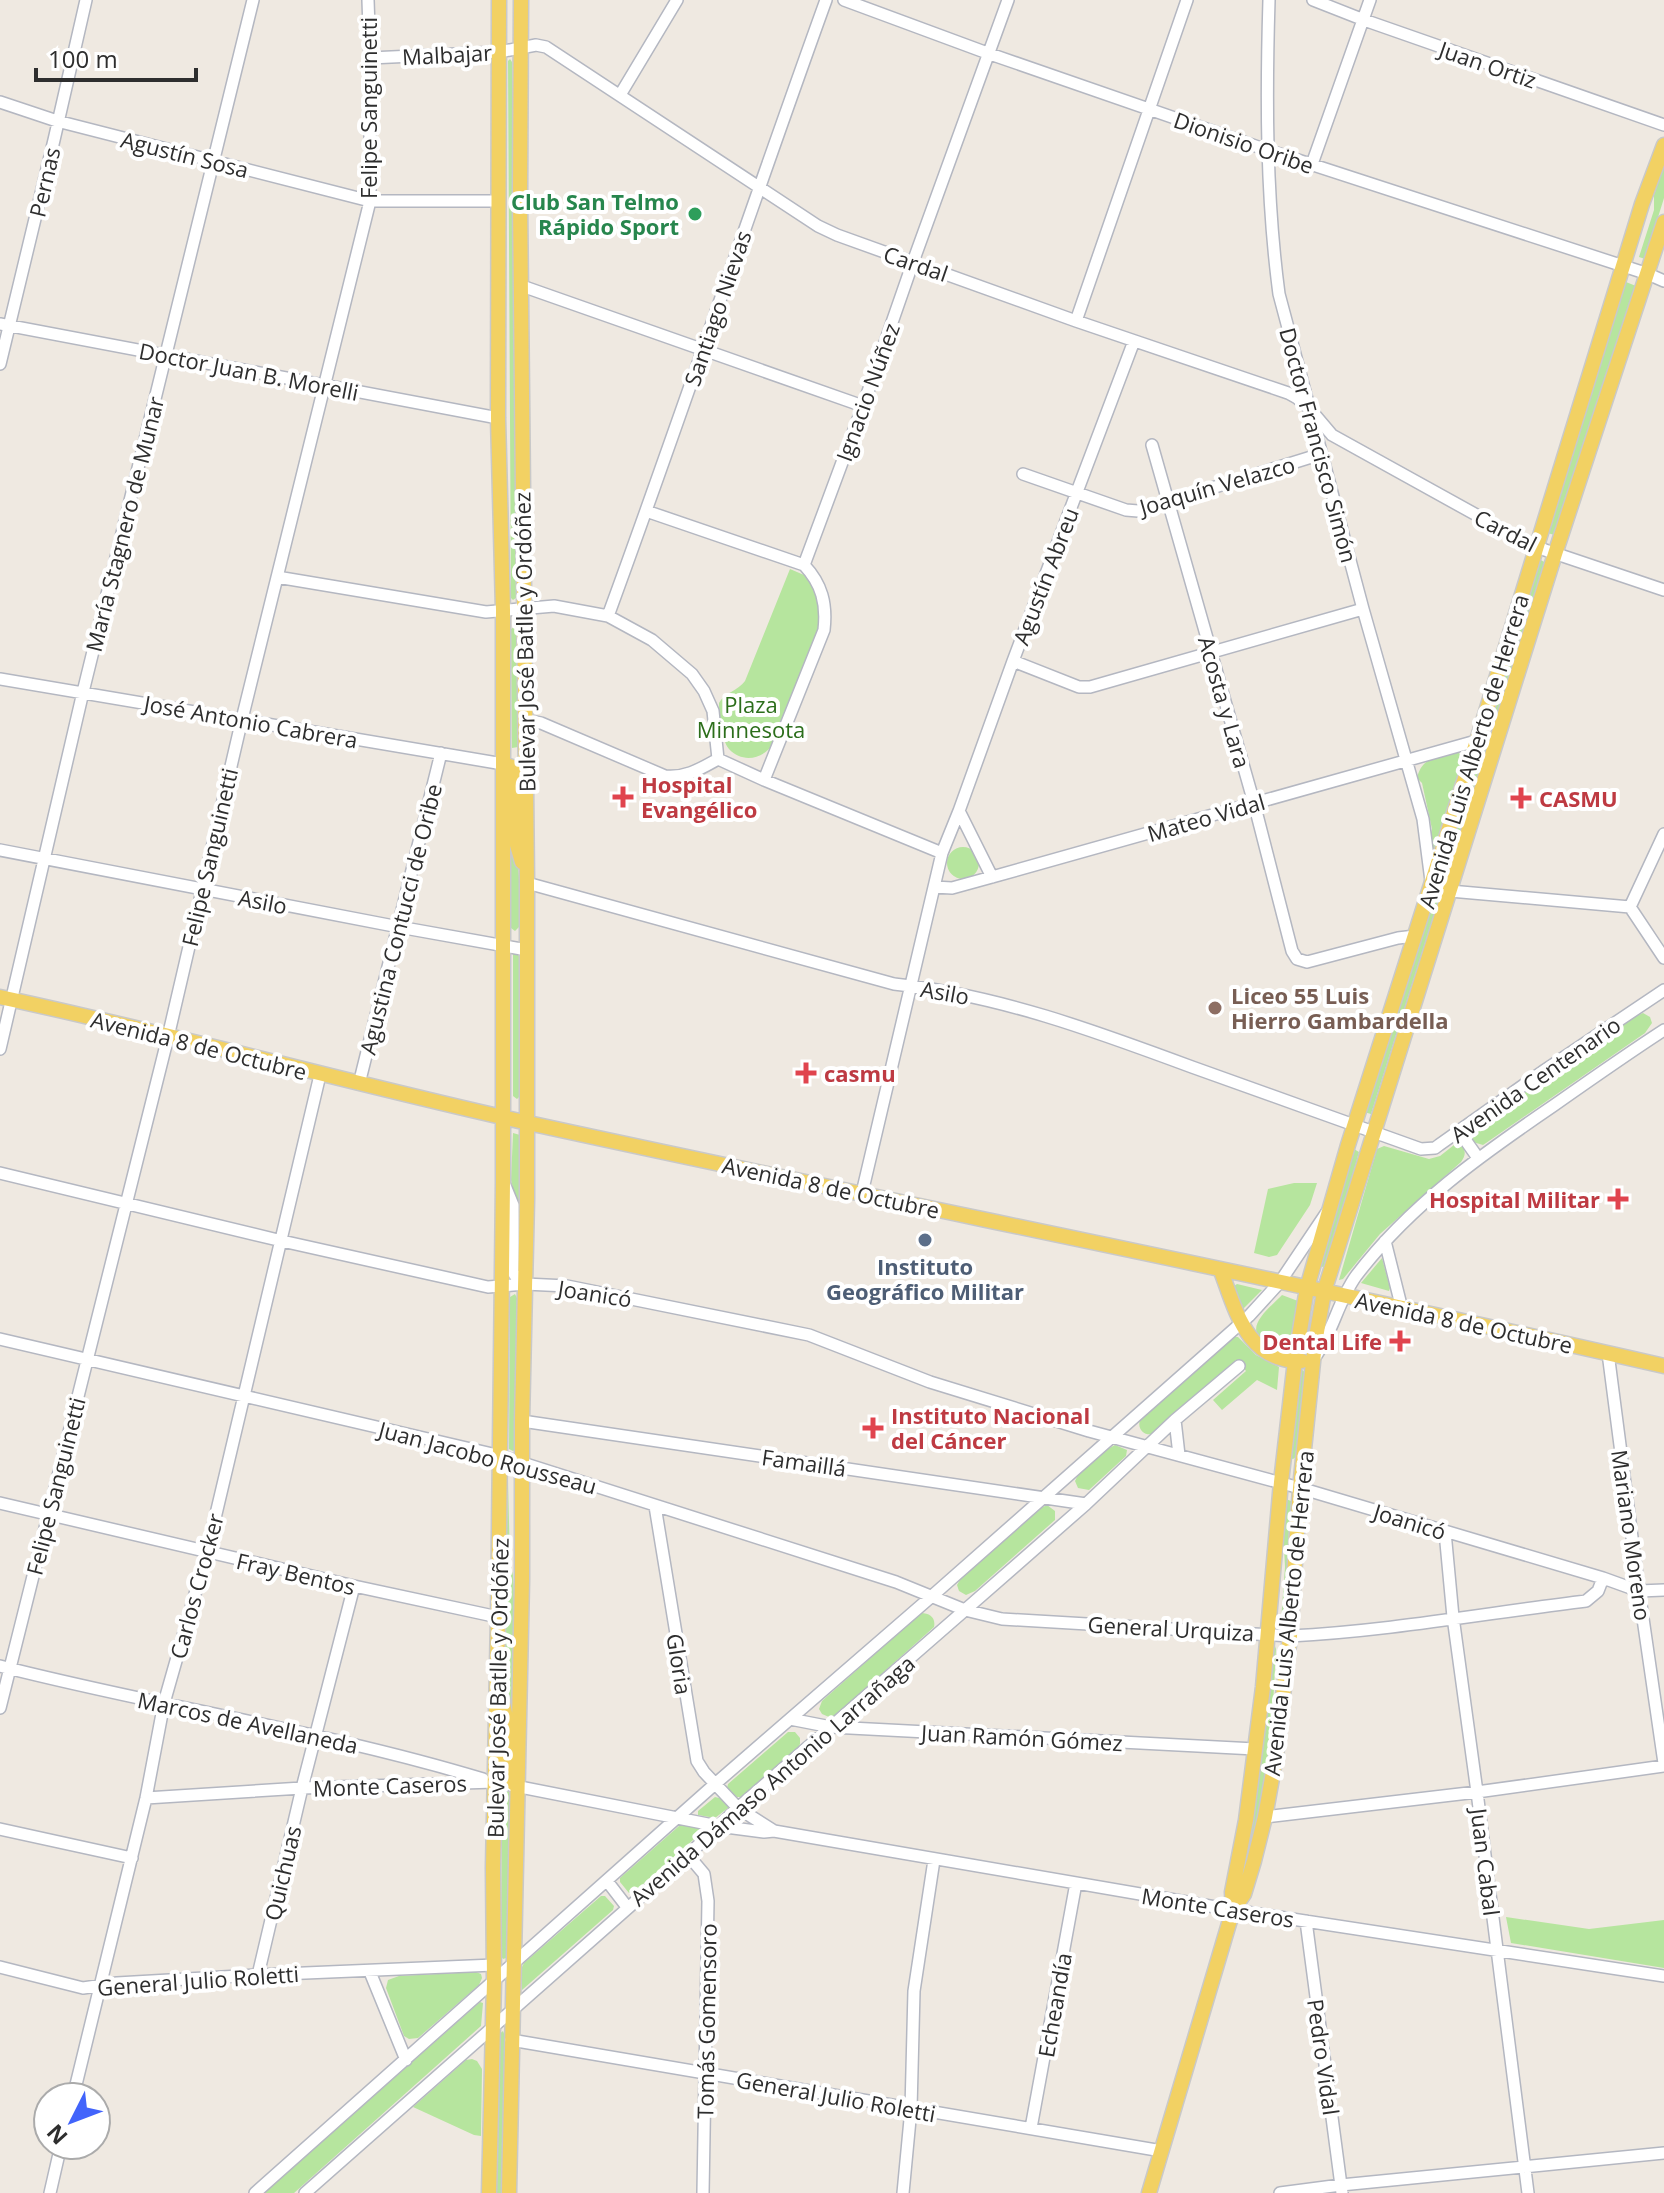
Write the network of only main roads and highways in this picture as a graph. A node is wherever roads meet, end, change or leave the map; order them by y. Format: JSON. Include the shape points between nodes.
{"nodes":[{"id":1,"x":499,"y":0,"type":"edge"},
{"id":2,"x":521,"y":0,"type":"edge"},
{"id":3,"x":1664,"y":145,"type":"edge"},
{"id":4,"x":1664,"y":222,"type":"edge"},
{"id":5,"x":503,"y":764,"type":"junction"},
{"id":6,"x":527,"y":878,"type":"junction"},
{"id":7,"x":6,"y":998,"type":"edge"},
{"id":8,"x":503,"y":1117,"type":"junction"},
{"id":9,"x":527,"y":1123,"type":"junction"},
{"id":10,"x":1221,"y":1271,"type":"junction"},
{"id":11,"x":1307,"y":1288,"type":"junction"},
{"id":12,"x":1324,"y":1292,"type":"junction"},
{"id":13,"x":1314,"y":1357,"type":"junction"},
{"id":14,"x":1295,"y":1361,"type":"junction"},
{"id":15,"x":1664,"y":1366,"type":"edge"},
{"id":16,"x":501,"y":1456,"type":"junction"},
{"id":17,"x":522,"y":1580,"type":"junction"},
{"id":18,"x":497,"y":1687,"type":"junction"},
{"id":19,"x":517,"y":1786,"type":"junction"},
{"id":20,"x":1233,"y":1910,"type":"junction"},
{"id":21,"x":489,"y":2193,"type":"edge"},
{"id":22,"x":509,"y":2193,"type":"edge"},
{"id":23,"x":1149,"y":2193,"type":"edge"}],
"edges":[{"from":1,"to":5,"type":"main road","name":"Bulevar José Batlle y Ordóñez"},
{"from":2,"to":6,"type":"main road","name":"Bulevar José Batlle y Ordóñez"},
{"from":3,"to":11,"type":"main road","name":"Avenida Luis Alberto de Herrera"},
{"from":4,"to":12,"type":"main road","name":"Avenida Luis Alberto de Herrera"},
{"from":5,"to":6,"type":"main road","via":[[514,769],[517,849]]},
{"from":5,"to":8,"type":"main road","name":"Bulevar José Batlle y Ordóñez"},
{"from":6,"to":9,"type":"main road","name":"Bulevar José Batlle y Ordóñez"},
{"from":7,"to":8,"type":"main road","name":"Avenida 8 de Octubre"},
{"from":8,"to":9,"type":"main road","name":"Avenida 8 de Octubre"},
{"from":8,"to":16,"type":"main road","name":"Bulevar José Batlle y Ordóñez"},
{"from":9,"to":10,"type":"main road","name":"Avenida 8 de Octubre"},
{"from":9,"to":17,"type":"main road","name":"Bulevar José Batlle y Ordóñez"},
{"from":10,"to":11,"type":"main road","name":"Avenida 8 de Octubre"},
{"from":10,"to":14,"type":"main road","via":[[1245,1332],[1260,1347]]},
{"from":11,"to":12,"type":"main road","name":"Avenida 8 de Octubre"},
{"from":11,"to":14,"type":"main road","name":"Avenida Luis Alberto de Herrera"},
{"from":12,"to":13,"type":"main road","name":"Avenida Luis Alberto de Herrera"},
{"from":12,"to":15,"type":"main road","name":"Avenida 8 de Octubre"},
{"from":13,"to":14,"type":"main road"},
{"from":13,"to":20,"type":"main road","name":"Avenida Luis Alberto de Herrera","via":[[1276,1756],[1244,1894]]},
{"from":14,"to":20,"type":"main road","name":"Avenida Luis Alberto de Herrera"},
{"from":16,"to":17,"type":"main road","via":[[512,1471],[512,1561]]},
{"from":16,"to":18,"type":"main road","name":"Bulevar José Batlle y Ordóñez"},
{"from":17,"to":19,"type":"main road","name":"Bulevar José Batlle y Ordóñez"},
{"from":18,"to":19,"type":"main road","via":[[507,1722],[506,1772]]},
{"from":18,"to":21,"type":"main road","name":"Bulevar José Batlle y Ordóñez"},
{"from":19,"to":22,"type":"main road","name":"Bulevar José Batlle y Ordóñez"},
{"from":20,"to":23,"type":"main road","name":"Avenida Luis Alberto de Herrera"}]}
